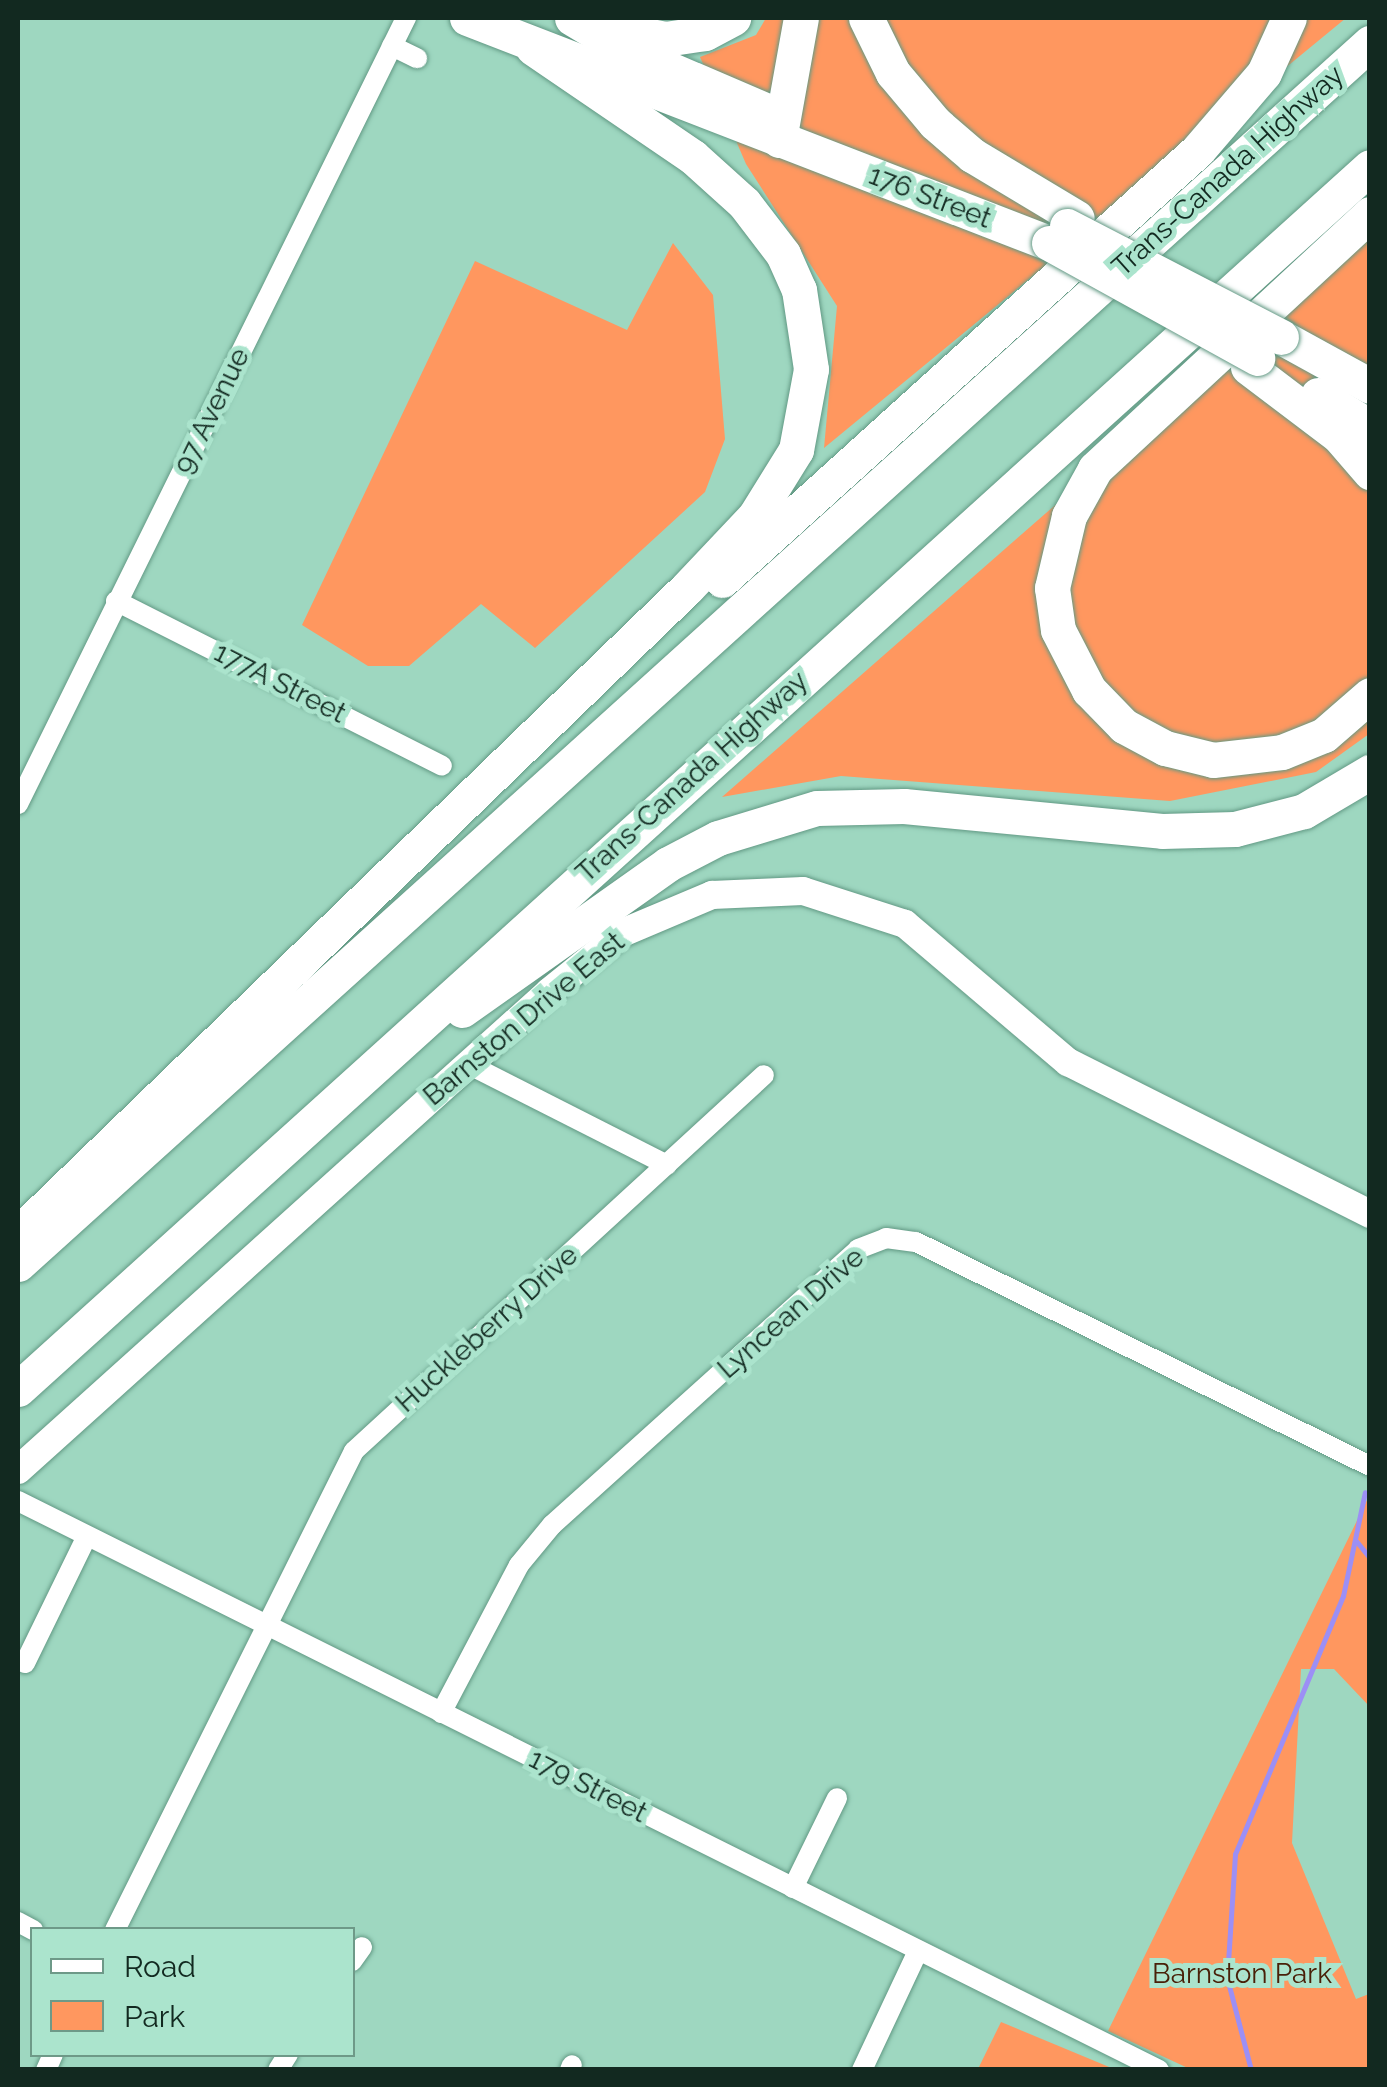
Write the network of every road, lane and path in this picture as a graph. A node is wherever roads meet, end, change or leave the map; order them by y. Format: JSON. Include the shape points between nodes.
{"nodes":[{"id":1,"x":406,"y":18,"type":"edge"},
{"id":2,"x":467,"y":18,"type":"edge"},
{"id":3,"x":733,"y":18,"type":"edge"},
{"id":4,"x":802,"y":18,"type":"edge"},
{"id":5,"x":866,"y":18,"type":"edge"},
{"id":6,"x":1289,"y":18,"type":"edge"},
{"id":7,"x":575,"y":19,"type":"edge"},
{"id":8,"x":1370,"y":43,"type":"edge"},
{"id":9,"x":392,"y":46,"type":"junction"},
{"id":10,"x":533,"y":48,"type":"junction"},
{"id":11,"x":417,"y":58,"type":"dead end"},
{"id":12,"x":781,"y":129,"type":"junction"},
{"id":13,"x":1370,"y":167,"type":"edge"},
{"id":14,"x":1370,"y":214,"type":"edge"},
{"id":15,"x":1064,"y":229,"type":"junction"},
{"id":16,"x":1274,"y":354,"type":"junction"},
{"id":17,"x":1370,"y":386,"type":"edge"},
{"id":18,"x":1370,"y":400,"type":"edge"},
{"id":19,"x":1370,"y":427,"type":"edge"},
{"id":20,"x":1370,"y":472,"type":"edge"},
{"id":21,"x":116,"y":601,"type":"junction"},
{"id":22,"x":1370,"y":695,"type":"edge"},
{"id":23,"x":1370,"y":762,"type":"edge"},
{"id":24,"x":442,"y":766,"type":"dead end"},
{"id":25,"x":1357,"y":782,"type":"edge"},
{"id":26,"x":18,"y":804,"type":"edge"},
{"id":27,"x":394,"y":872,"type":"junction"},
{"id":28,"x":468,"y":1064,"type":"junction"},
{"id":29,"x":764,"y":1075,"type":"dead end"},
{"id":30,"x":352,"y":1090,"type":"junction"},
{"id":31,"x":667,"y":1164,"type":"junction"},
{"id":32,"x":1370,"y":1214,"type":"edge"},
{"id":33,"x":18,"y":1234,"type":"edge"},
{"id":34,"x":18,"y":1264,"type":"edge"},
{"id":35,"x":18,"y":1389,"type":"edge"},
{"id":36,"x":1370,"y":1466,"type":"edge"},
{"id":37,"x":18,"y":1470,"type":"edge"},
{"id":38,"x":18,"y":1500,"type":"edge"},
{"id":39,"x":87,"y":1536,"type":"junction"},
{"id":40,"x":266,"y":1625,"type":"junction"},
{"id":41,"x":26,"y":1663,"type":"dead end"},
{"id":42,"x":441,"y":1712,"type":"junction"},
{"id":43,"x":837,"y":1798,"type":"dead end"},
{"id":44,"x":793,"y":1888,"type":"junction"},
{"id":45,"x":116,"y":1927,"type":"edge"},
{"id":46,"x":918,"y":1951,"type":"junction"},
{"id":47,"x":862,"y":2070,"type":"edge"},
{"id":48,"x":1159,"y":2070,"type":"edge"}],
"edges":[{"from":1,"to":9,"type":"street","name":"97 Avenue"},
{"from":2,"to":10,"type":"highway","name":"176 Street"},
{"from":3,"to":7,"type":"highway","via":[[705,33],[665,39]]},
{"from":4,"to":12,"type":"highway"},
{"from":5,"to":15,"type":"highway","via":[[893,73],[935,123]]},
{"from":6,"to":27,"type":"highway","via":[[1264,73],[1198,150]]},
{"from":7,"to":12,"type":"highway","name":"176 Street"},
{"from":8,"to":34,"type":"highway","name":"Trans-Canada Highway"},
{"from":9,"to":11,"type":"street"},
{"from":9,"to":21,"type":"street","name":"97 Avenue"},
{"from":10,"to":12,"type":"highway","name":"176 Street"},
{"from":10,"to":27,"type":"highway","via":[[693,157],[766,230],[799,290],[811,369],[808,408],[796,450],[755,516]]},
{"from":12,"to":15,"type":"highway","name":"176 Street"},
{"from":13,"to":30,"type":"highway","name":"Trans-Canada Highway"},
{"from":14,"to":22,"type":"highway","via":[[1095,469],[1068,516],[1052,588],[1058,630],[1089,690],[1124,726],[1177,752],[1238,760],[1303,746],[1346,720]]},
{"from":15,"to":16,"type":"highway","bridge":true,"via":[[1156,268]]},
{"from":15,"to":16,"type":"highway","name":"176 Street","bridge":true,"via":[[1186,320]]},
{"from":16,"to":17,"type":"highway"},
{"from":16,"to":18,"type":"highway"},
{"from":16,"to":19,"type":"highway"},
{"from":16,"to":20,"type":"highway"},
{"from":21,"to":24,"type":"street","name":"177A Street"},
{"from":21,"to":26,"type":"street","name":"97 Avenue"},
{"from":23,"to":25,"type":"highway"},
{"from":25,"to":30,"type":"highway","via":[[1286,818],[1235,828],[1092,826],[904,806],[817,808],[768,821],[668,864]]},
{"from":27,"to":33,"type":"highway"},
{"from":28,"to":31,"type":"street"},
{"from":28,"to":32,"type":"street","name":"Barnston Drive East","via":[[586,961],[650,918],[712,894],[803,891],[905,924],[1068,1062]]},
{"from":28,"to":37,"type":"street","name":"Barnston Drive East"},
{"from":29,"to":31,"type":"street","name":"Huckleberry Drive"},
{"from":30,"to":35,"type":"highway","name":"Trans-Canada Highway"},
{"from":31,"to":40,"type":"street","name":"Huckleberry Drive","via":[[354,1451]]},
{"from":36,"to":42,"type":"street","name":"Lyncean Drive","via":[[916,1242],[886,1238],[858,1249],[552,1525],[520,1566]]},
{"from":38,"to":39,"type":"street","name":"179 Street"},
{"from":39,"to":40,"type":"street","name":"179 Street"},
{"from":39,"to":41,"type":"street"},
{"from":40,"to":42,"type":"street","name":"179 Street"},
{"from":40,"to":45,"type":"street","name":"Huckleberry Drive"},
{"from":42,"to":44,"type":"street","name":"179 Street"},
{"from":43,"to":44,"type":"street"},
{"from":44,"to":46,"type":"street","name":"179 Street"},
{"from":46,"to":47,"type":"street"},
{"from":46,"to":48,"type":"street","name":"179 Street"}]}
